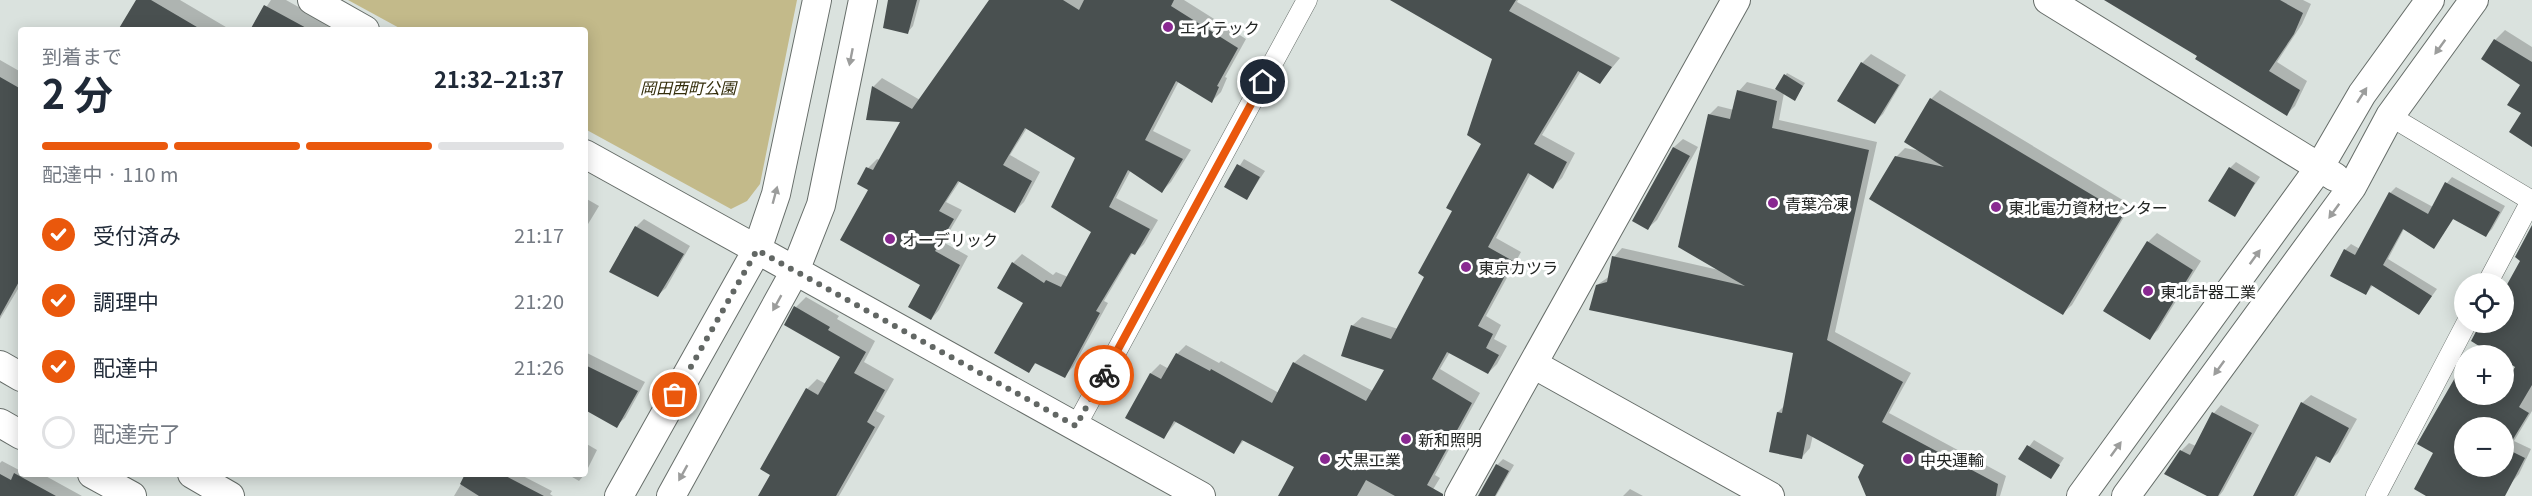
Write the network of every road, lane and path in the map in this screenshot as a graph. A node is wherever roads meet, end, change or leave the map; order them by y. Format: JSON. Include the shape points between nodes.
{"nodes":[{"id":1,"x":312,"y":0,"type":"edge"},
{"id":2,"x":817,"y":0,"type":"edge"},
{"id":3,"x":863,"y":0,"type":"edge"},
{"id":4,"x":1307,"y":0,"type":"edge"},
{"id":5,"x":1736,"y":0,"type":"edge"},
{"id":6,"x":2048,"y":0,"type":"edge"},
{"id":7,"x":2430,"y":0,"type":"edge"},
{"id":8,"x":2474,"y":0,"type":"edge"},
{"id":9,"x":360,"y":27,"type":"edge"},
{"id":10,"x":2390,"y":116,"type":"junction"},
{"id":11,"x":588,"y":156,"type":"edge"},
{"id":12,"x":2319,"y":168,"type":"junction"},
{"id":13,"x":2352,"y":187,"type":"junction"},
{"id":14,"x":2531,"y":201,"type":"edge"},
{"id":15,"x":757,"y":250,"type":"junction"},
{"id":16,"x":795,"y":272,"type":"junction"},
{"id":17,"x":2493,"y":273,"type":"edge"},
{"id":18,"x":2461,"y":333,"type":"edge"},
{"id":19,"x":1533,"y":364,"type":"junction"},
{"id":20,"x":0,"y":365,"type":"edge"},
{"id":21,"x":18,"y":375,"type":"edge"},
{"id":22,"x":0,"y":423,"type":"edge"},
{"id":23,"x":1076,"y":426,"type":"junction"},
{"id":24,"x":18,"y":433,"type":"edge"},
{"id":25,"x":97,"y":477,"type":"edge"},
{"id":26,"x":197,"y":477,"type":"edge"},
{"id":27,"x":2090,"y":495,"type":"edge"},
{"id":28,"x":132,"y":496,"type":"edge"},
{"id":29,"x":230,"y":496,"type":"edge"},
{"id":30,"x":619,"y":496,"type":"edge"},
{"id":31,"x":671,"y":496,"type":"edge"},
{"id":32,"x":1201,"y":496,"type":"edge"},
{"id":33,"x":1459,"y":496,"type":"edge"},
{"id":34,"x":1770,"y":496,"type":"edge"},
{"id":35,"x":2126,"y":496,"type":"edge"},
{"id":36,"x":2376,"y":496,"type":"edge"}],
"edges":[{"from":1,"to":9,"type":"street"},
{"from":15,"to":2,"type":"street","one_way":true,"via":[[776,194]]},
{"from":3,"to":16,"type":"street","one_way":true,"via":[[821,205]]},
{"from":4,"to":23,"type":"street"},
{"from":5,"to":19,"type":"street"},
{"from":6,"to":12,"type":"street"},
{"from":12,"to":7,"type":"street","one_way":true,"via":[[2362,94]]},
{"from":8,"to":10,"type":"street","one_way":true},
{"from":10,"to":13,"type":"street"},
{"from":10,"to":14,"type":"street"},
{"from":11,"to":15,"type":"street"},
{"from":12,"to":13,"type":"street"},
{"from":27,"to":12,"type":"street","one_way":true},
{"from":13,"to":35,"type":"street","one_way":true},
{"from":14,"to":17,"type":"street"},
{"from":15,"to":16,"type":"street"},
{"from":15,"to":30,"type":"street"},
{"from":16,"to":23,"type":"street"},
{"from":16,"to":31,"type":"street","one_way":true},
{"from":18,"to":36,"type":"street"},
{"from":19,"to":33,"type":"street"},
{"from":19,"to":34,"type":"street"},
{"from":20,"to":21,"type":"street"},
{"from":22,"to":24,"type":"street"},
{"from":23,"to":32,"type":"street"},
{"from":25,"to":28,"type":"street"},
{"from":26,"to":29,"type":"street"}]}
